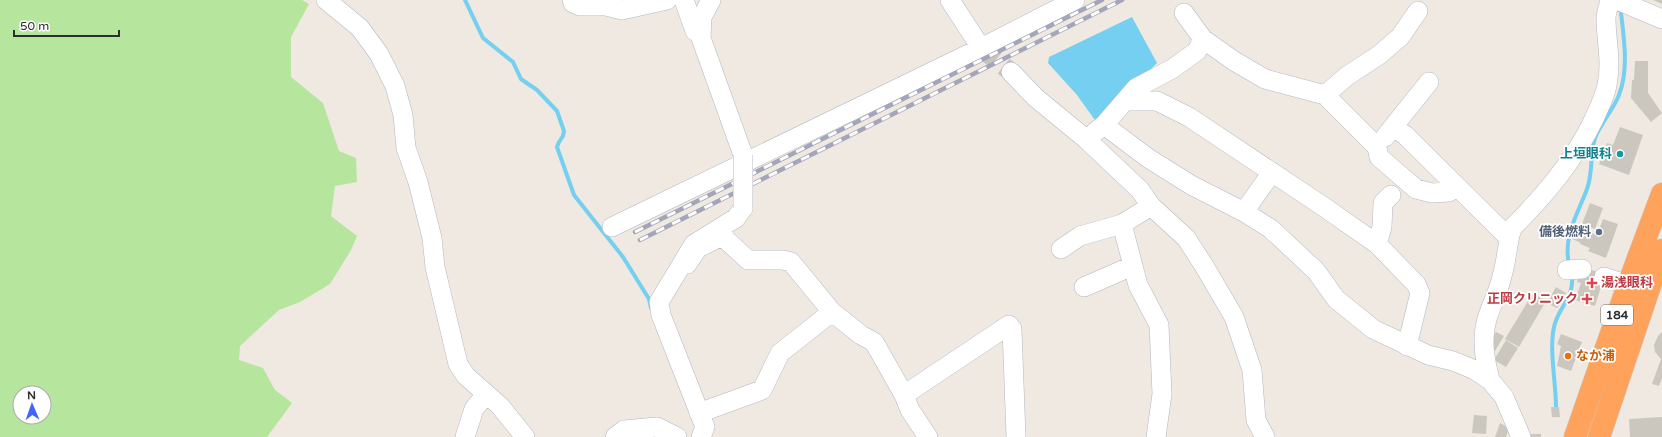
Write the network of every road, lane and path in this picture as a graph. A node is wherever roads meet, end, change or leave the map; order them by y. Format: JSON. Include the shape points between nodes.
{"nodes":[{"id":1,"x":326,"y":0,"type":"edge"},
{"id":2,"x":572,"y":0,"type":"edge"},
{"id":3,"x":667,"y":0,"type":"edge"},
{"id":4,"x":684,"y":0,"type":"edge"},
{"id":5,"x":711,"y":0,"type":"edge"},
{"id":6,"x":950,"y":0,"type":"edge"},
{"id":7,"x":1075,"y":0,"type":"edge"},
{"id":8,"x":1610,"y":0,"type":"edge"},
{"id":9,"x":1617,"y":0,"type":"edge"},
{"id":10,"x":1186,"y":10,"type":"edge"},
{"id":11,"x":1418,"y":11,"type":"dead end"},
{"id":12,"x":1662,"y":19,"type":"edge"},
{"id":13,"x":701,"y":33,"type":"junction"},
{"id":14,"x":1204,"y":39,"type":"junction"},
{"id":15,"x":981,"y":48,"type":"junction"},
{"id":16,"x":1011,"y":72,"type":"tunnel mouth"},
{"id":17,"x":1429,"y":82,"type":"dead end"},
{"id":18,"x":1325,"y":95,"type":"junction"},
{"id":19,"x":1125,"y":101,"type":"junction"},
{"id":20,"x":1104,"y":125,"type":"junction"},
{"id":21,"x":1394,"y":128,"type":"junction"},
{"id":22,"x":1086,"y":138,"type":"junction"},
{"id":23,"x":1377,"y":147,"type":"junction"},
{"id":24,"x":1272,"y":172,"type":"junction"},
{"id":25,"x":1456,"y":186,"type":"junction"},
{"id":26,"x":1662,"y":194,"type":"edge"},
{"id":27,"x":1391,"y":195,"type":"dead end"},
{"id":28,"x":1151,"y":206,"type":"junction"},
{"id":29,"x":1244,"y":212,"type":"junction"},
{"id":30,"x":1122,"y":224,"type":"junction"},
{"id":31,"x":612,"y":227,"type":"dead end"},
{"id":32,"x":1509,"y":238,"type":"junction"},
{"id":33,"x":1377,"y":244,"type":"junction"},
{"id":34,"x":1061,"y":249,"type":"dead end"},
{"id":35,"x":1662,"y":250,"type":"edge"},
{"id":36,"x":683,"y":264,"type":"junction"},
{"id":37,"x":1132,"y":266,"type":"junction"},
{"id":38,"x":1604,"y":277,"type":"dead end"},
{"id":39,"x":1628,"y":285,"type":"junction"},
{"id":40,"x":1084,"y":287,"type":"dead end"},
{"id":41,"x":832,"y":312,"type":"junction"},
{"id":42,"x":1407,"y":346,"type":"junction"},
{"id":43,"x":1490,"y":380,"type":"junction"},
{"id":44,"x":486,"y":394,"type":"junction"},
{"id":45,"x":904,"y":395,"type":"junction"},
{"id":46,"x":699,"y":413,"type":"junction"},
{"id":47,"x":702,"y":434,"type":"edge"},
{"id":48,"x":465,"y":437,"type":"edge"},
{"id":49,"x":525,"y":437,"type":"edge"},
{"id":50,"x":615,"y":437,"type":"edge"},
{"id":51,"x":677,"y":437,"type":"edge"},
{"id":52,"x":928,"y":437,"type":"edge"},
{"id":53,"x":1016,"y":437,"type":"edge"},
{"id":54,"x":1156,"y":437,"type":"edge"},
{"id":55,"x":1264,"y":437,"type":"edge"},
{"id":56,"x":1521,"y":437,"type":"edge"},
{"id":57,"x":1575,"y":437,"type":"edge"},
{"id":58,"x":1599,"y":437,"type":"edge"}],
"edges":[{"from":1,"to":44,"type":"street","via":[[360,28],[379,54],[394,86],[403,115],[406,148],[420,189],[432,238],[434,267],[458,364],[466,376]]},
{"from":2,"to":3,"type":"street","via":[[580,6],[606,6],[622,10]]},
{"from":4,"to":13,"type":"street","via":[[695,30]]},
{"from":5,"to":13,"type":"street","via":[[702,18]]},
{"from":6,"to":15,"type":"street"},
{"from":7,"to":15,"type":"street"},
{"from":8,"to":32,"type":"street","via":[[1606,16],[1610,64],[1602,102],[1573,157],[1556,181],[1512,228]]},
{"from":9,"to":12,"type":"street"},
{"from":10,"to":14,"type":"street"},
{"from":11,"to":18,"type":"street","via":[[1400,37]]},
{"from":13,"to":36,"type":"street","bridge":true,"via":[[743,155],[743,208],[736,218],[694,244]]},
{"from":14,"to":18,"type":"street","via":[[1265,79]]},
{"from":14,"to":19,"type":"street","via":[[1197,51],[1172,70],[1136,88]]},
{"from":15,"to":31,"type":"street"},
{"from":16,"to":22,"type":"street","via":[[1036,98]]},
{"from":17,"to":21,"type":"street"},
{"from":18,"to":23,"type":"street"},
{"from":19,"to":20,"type":"street"},
{"from":19,"to":24,"type":"street","via":[[1157,102],[1189,117]]},
{"from":20,"to":22,"type":"street"},
{"from":20,"to":29,"type":"street","via":[[1148,158],[1191,185]]},
{"from":21,"to":23,"type":"street"},
{"from":21,"to":25,"type":"street","via":[[1405,135]]},
{"from":22,"to":28,"type":"street","via":[[1140,190]]},
{"from":23,"to":25,"type":"street","via":[[1379,157],[1416,189],[1437,193],[1449,192]]},
{"from":24,"to":29,"type":"street"},
{"from":24,"to":33,"type":"street"},
{"from":25,"to":32,"type":"street"},
{"from":26,"to":39,"type":"highway","number":"184"},
{"from":27,"to":33,"type":"street","via":[[1383,203],[1382,227]]},
{"from":28,"to":30,"type":"street"},
{"from":28,"to":55,"type":"street","via":[[1186,238],[1234,317],[1252,370],[1256,420]]},
{"from":29,"to":42,"type":"street","via":[[1276,233],[1316,271],[1336,299],[1373,329]]},
{"from":30,"to":34,"type":"street","via":[[1080,236]]},
{"from":30,"to":37,"type":"street"},
{"from":32,"to":43,"type":"street","via":[[1502,276],[1484,332],[1485,363]]},
{"from":33,"to":42,"type":"street","via":[[1416,284],[1420,293]]},
{"from":35,"to":58,"type":"highway","number":"184"},
{"from":36,"to":41,"type":"street","via":[[687,264],[698,248],[722,236],[748,260],[791,262]]},
{"from":36,"to":46,"type":"street","via":[[659,302],[661,315]]},
{"from":37,"to":40,"type":"street"},
{"from":37,"to":54,"type":"street","via":[[1138,285],[1159,325],[1162,394]]},
{"from":38,"to":39,"type":"street"},
{"from":39,"to":57,"type":"highway","number":"184"},
{"from":41,"to":45,"type":"street","via":[[861,336],[874,342]]},
{"from":41,"to":46,"type":"street","via":[[780,353],[762,390]]},
{"from":42,"to":43,"type":"street","via":[[1475,370]]},
{"from":43,"to":56,"type":"street","via":[[1504,397]]},
{"from":44,"to":48,"type":"street","via":[[474,409]]},
{"from":44,"to":49,"type":"street","via":[[500,406]]},
{"from":45,"to":52,"type":"street","via":[[910,410]]},
{"from":45,"to":53,"type":"street","via":[[1009,325],[1012,329]]},
{"from":46,"to":47,"type":"street","via":[[705,427]]},
{"from":50,"to":51,"type":"street","via":[[624,430],[657,427]]}]}
